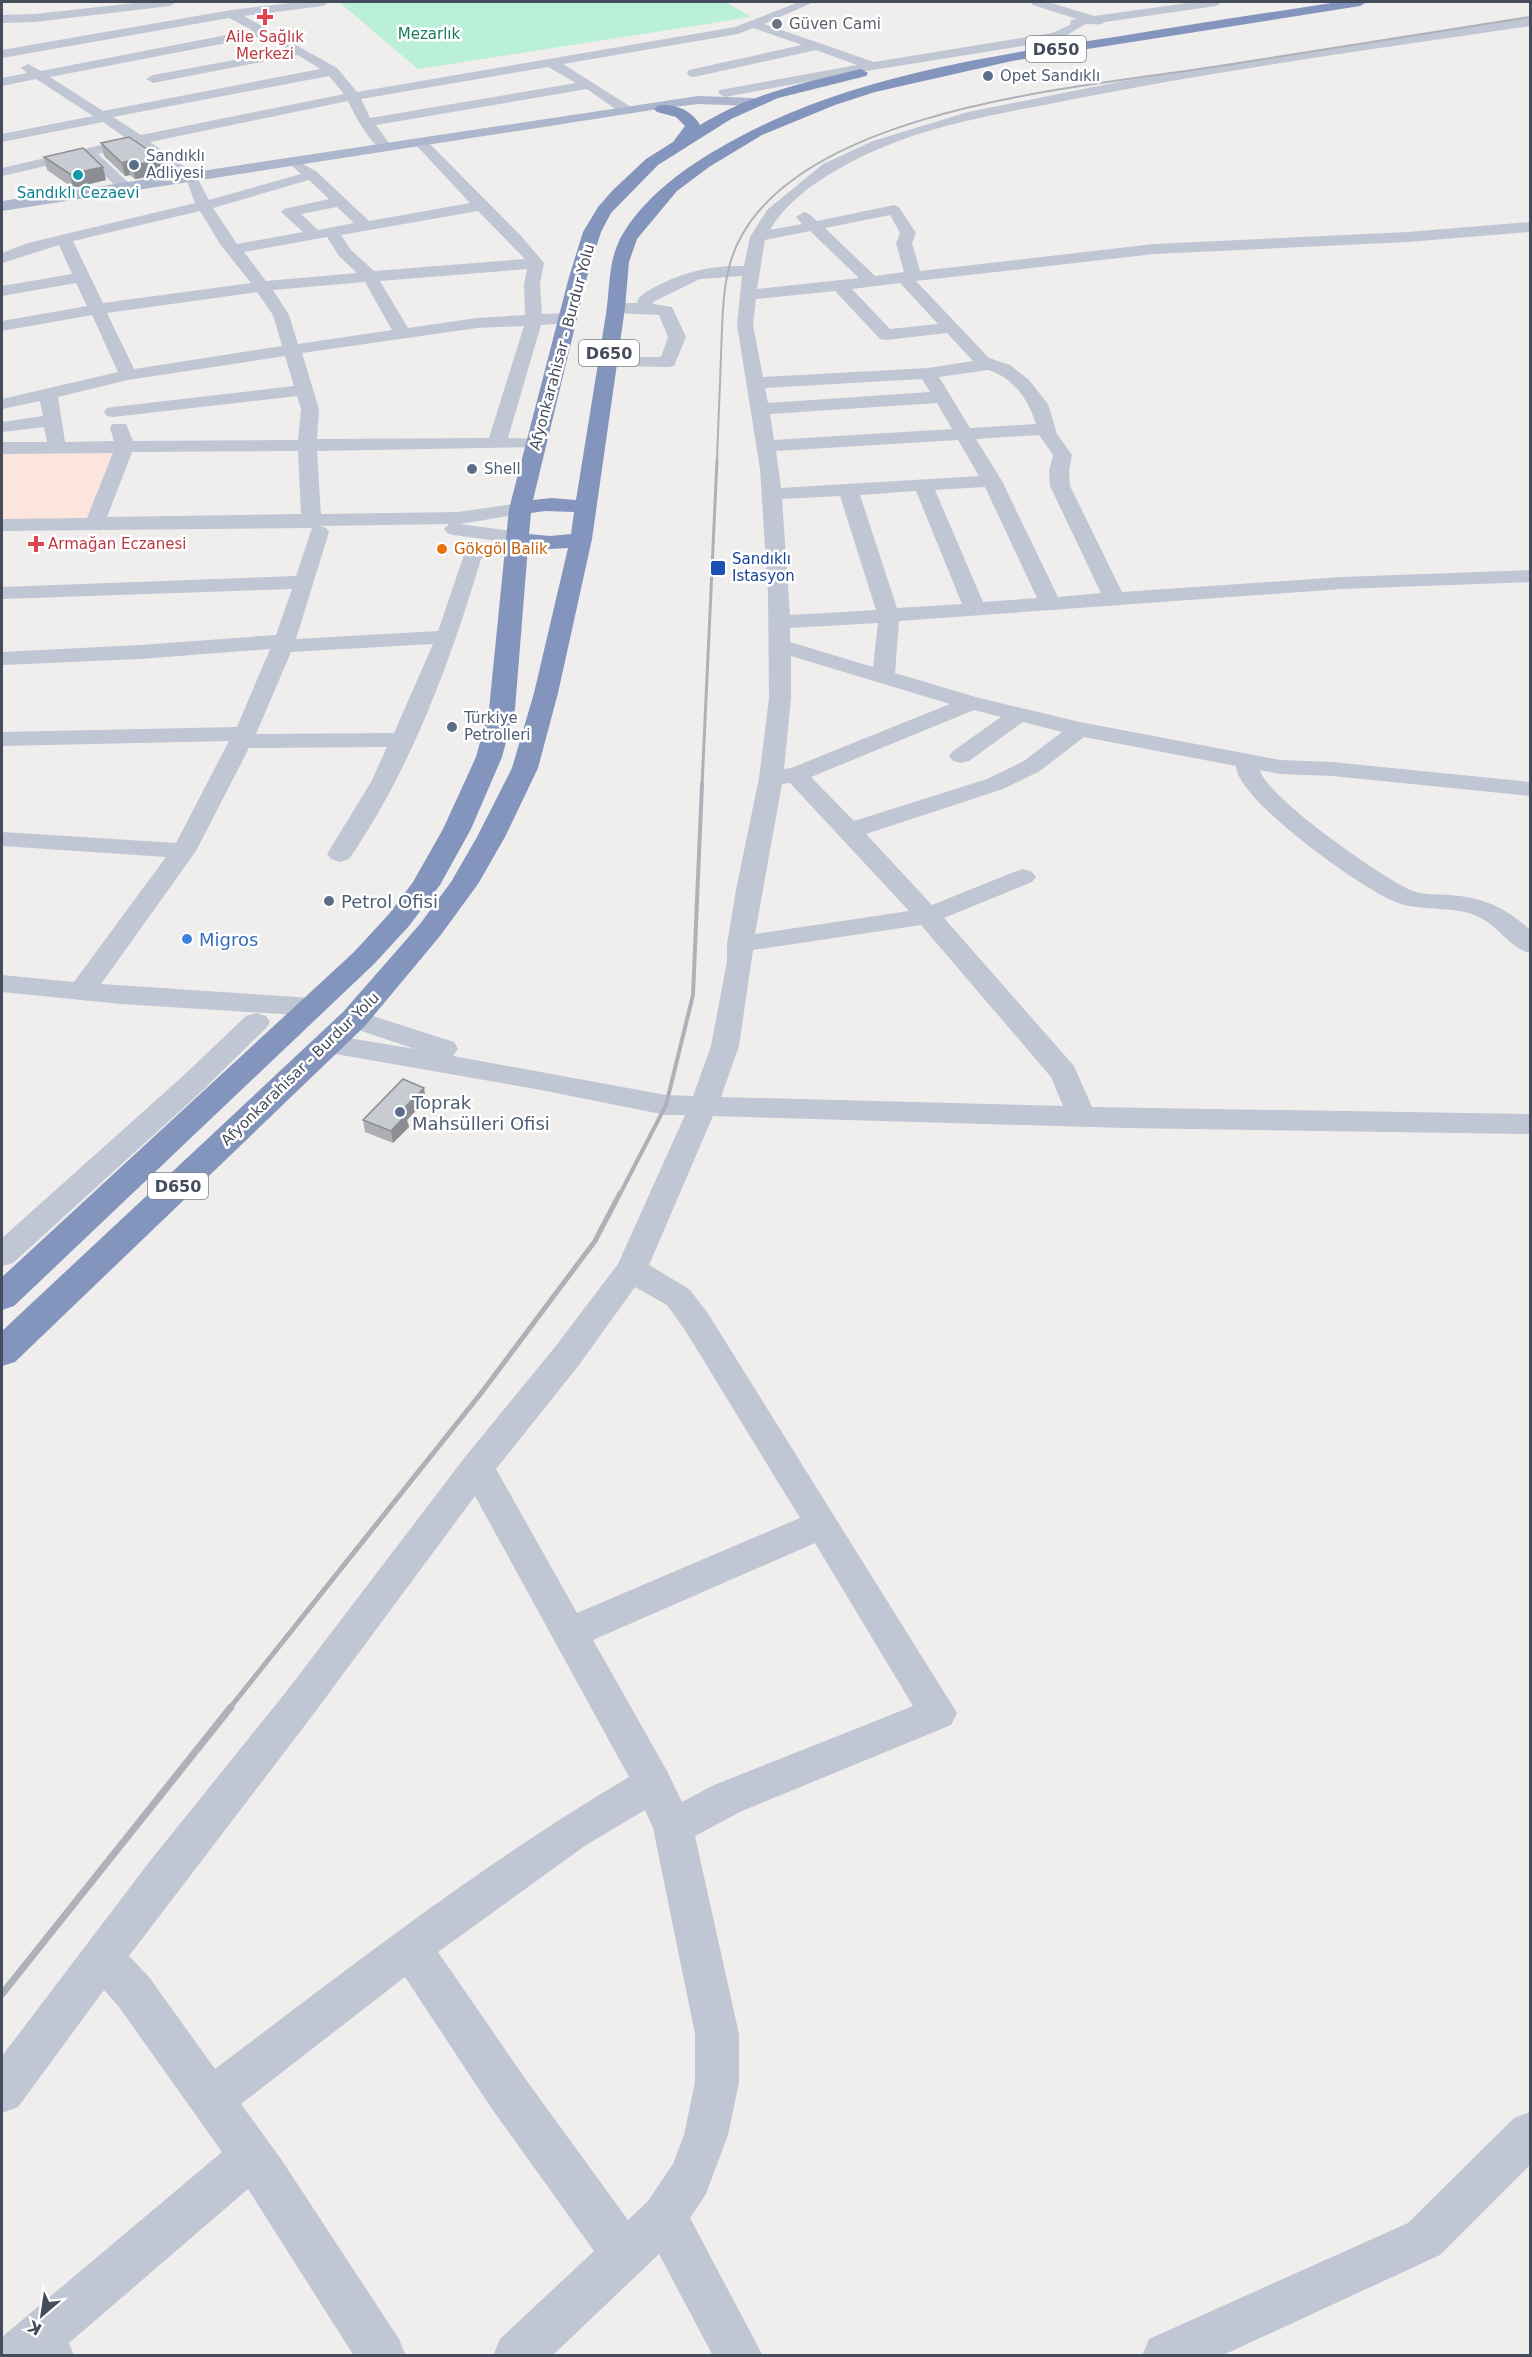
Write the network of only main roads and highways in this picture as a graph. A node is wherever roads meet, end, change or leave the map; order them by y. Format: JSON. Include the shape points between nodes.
{"nodes":[{"id":1,"x":1316,"y":2,"type":"edge"},
{"id":2,"x":1360,"y":2,"type":"edge"},
{"id":3,"x":753,"y":102,"type":"junction"},
{"id":4,"x":663,"y":109,"type":"junction"},
{"id":5,"x":798,"y":114,"type":"junction"},
{"id":6,"x":726,"y":116,"type":"junction"},
{"id":7,"x":773,"y":124,"type":"junction"},
{"id":8,"x":681,"y":142,"type":"junction"},
{"id":9,"x":191,"y":180,"type":"junction"},
{"id":10,"x":2,"y":207,"type":"edge"},
{"id":11,"x":585,"y":508,"type":"junction"},
{"id":12,"x":520,"y":509,"type":"junction"},
{"id":13,"x":581,"y":538,"type":"junction"},
{"id":14,"x":518,"y":545,"type":"junction"},
{"id":15,"x":312,"y":1007,"type":"junction"},
{"id":16,"x":354,"y":1019,"type":"junction"},
{"id":17,"x":286,"y":1033,"type":"junction"},
{"id":18,"x":330,"y":1044,"type":"junction"},
{"id":19,"x":2,"y":1297,"type":"edge"},
{"id":20,"x":2,"y":1352,"type":"edge"}],
"edges":[{"from":1,"to":3,"type":"highway","name":"Afyonkarahisar - Burdur Yolu","number":"D650","via":[[1134,30],[1078,29],[877,68]]},
{"from":2,"to":5,"type":"highway","name":"Afyonkarahisar - Burdur Yolu","number":"D650","via":[[977,63],[870,89]]},
{"from":3,"to":5,"type":"highway","via":[[791,108]]},
{"from":3,"to":6,"type":"highway","name":"Afyonkarahisar - Burdur Yolu","number":"D650"},
{"from":3,"to":9,"type":"main road","via":[[730,97],[681,102]]},
{"from":4,"to":6,"type":"main road"},
{"from":4,"to":8,"type":"highway","via":[[691,120],[693,126]]},
{"from":4,"to":9,"type":"main road"},
{"from":5,"to":7,"type":"highway","name":"Afyonkarahisar - Burdur Yolu","number":"D650"},
{"from":6,"to":7,"type":"highway"},
{"from":6,"to":8,"type":"highway","name":"Afyonkarahisar - Burdur Yolu","number":"D650"},
{"from":7,"to":11,"type":"highway","name":"Afyonkarahisar - Burdur Yolu","number":"D650","via":[[703,164],[671,188],[629,238],[623,251]]},
{"from":8,"to":12,"type":"highway","name":"Afyonkarahisar - Burdur Yolu","number":"D650","via":[[619,193],[592,232]]},
{"from":9,"to":10,"type":"main road"},
{"from":9,"to":10,"type":"main road"},
{"from":11,"to":12,"type":"highway","via":[[545,503]]},
{"from":11,"to":13,"type":"highway","name":"Afyonkarahisar - Burdur Yolu","number":"D650"},
{"from":12,"to":14,"type":"highway","name":"Afyonkarahisar - Burdur Yolu","number":"D650"},
{"from":13,"to":14,"type":"highway","via":[[559,544]]},
{"from":13,"to":16,"type":"highway","name":"Afyonkarahisar - Burdur Yolu","number":"D650","via":[[543,704],[525,768],[510,803],[457,893],[400,968]]},
{"from":14,"to":15,"type":"highway","name":"Afyonkarahisar - Burdur Yolu","number":"D650","via":[[502,710],[489,758],[474,793],[426,885],[399,920]]},
{"from":15,"to":16,"type":"highway"},
{"from":15,"to":17,"type":"highway","name":"Afyonkarahisar - Burdur Yolu","number":"D650"},
{"from":16,"to":18,"type":"highway","name":"Afyonkarahisar - Burdur Yolu","number":"D650"},
{"from":17,"to":18,"type":"highway"},
{"from":17,"to":19,"type":"highway","name":"Afyonkarahisar - Burdur Yolu","number":"D650"},
{"from":18,"to":20,"type":"highway","name":"Afyonkarahisar - Burdur Yolu","number":"D650"}]}
